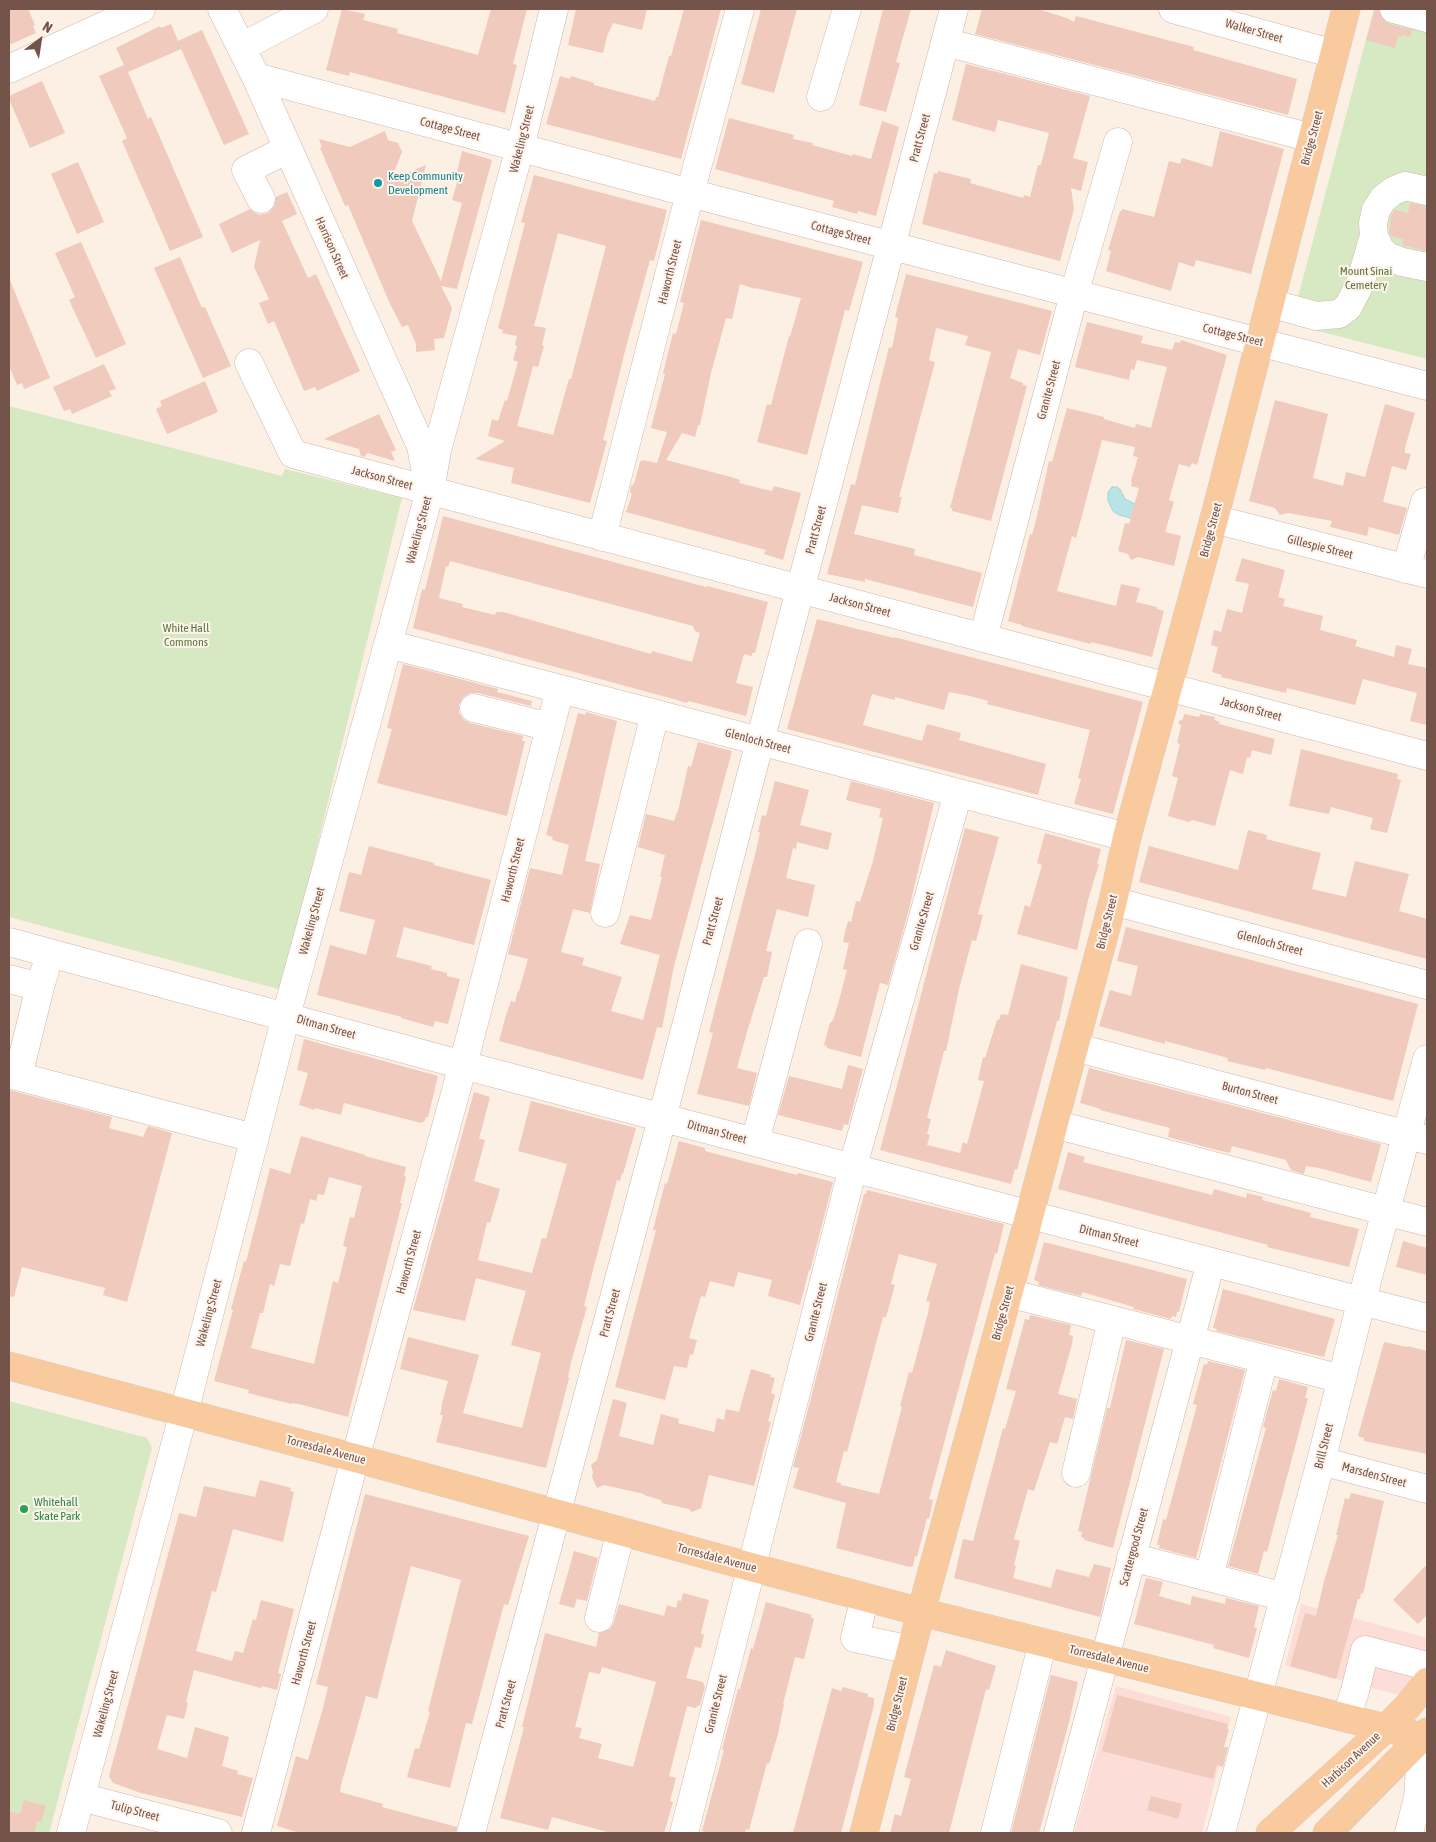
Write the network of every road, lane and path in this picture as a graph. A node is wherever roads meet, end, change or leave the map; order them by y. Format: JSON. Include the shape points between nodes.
{"nodes":[{"id":1,"x":141,"y":9,"type":"edge"},
{"id":2,"x":222,"y":9,"type":"edge"},
{"id":3,"x":314,"y":9,"type":"edge"},
{"id":4,"x":554,"y":9,"type":"edge"},
{"id":5,"x":740,"y":9,"type":"edge"},
{"id":6,"x":847,"y":9,"type":"edge"},
{"id":7,"x":954,"y":9,"type":"edge"},
{"id":8,"x":1173,"y":9,"type":"edge"},
{"id":9,"x":1346,"y":9,"type":"edge"},
{"id":10,"x":1394,"y":9,"type":"edge"},
{"id":11,"x":1427,"y":18,"type":"edge"},
{"id":12,"x":945,"y":42,"type":"junction"},
{"id":13,"x":242,"y":48,"type":"junction"},
{"id":14,"x":1334,"y":54,"type":"junction"},
{"id":15,"x":9,"y":69,"type":"edge"},
{"id":16,"x":256,"y":77,"type":"junction"},
{"id":17,"x":821,"y":97,"type":"dead end"},
{"id":18,"x":1312,"y":138,"type":"junction"},
{"id":19,"x":1118,"y":142,"type":"dead end"},
{"id":20,"x":520,"y":148,"type":"junction"},
{"id":21,"x":288,"y":149,"type":"junction"},
{"id":22,"x":1427,"y":192,"type":"edge"},
{"id":23,"x":690,"y":193,"type":"junction"},
{"id":24,"x":261,"y":199,"type":"dead end"},
{"id":25,"x":1374,"y":236,"type":"junction"},
{"id":26,"x":891,"y":246,"type":"junction"},
{"id":27,"x":1427,"y":267,"type":"edge"},
{"id":28,"x":1074,"y":294,"type":"junction"},
{"id":29,"x":1270,"y":303,"type":"junction"},
{"id":30,"x":1260,"y":342,"type":"junction"},
{"id":31,"x":249,"y":363,"type":"dead end"},
{"id":32,"x":1427,"y":386,"type":"edge"},
{"id":33,"x":430,"y":491,"type":"junction"},
{"id":34,"x":1425,"y":502,"type":"dead end"},
{"id":35,"x":1214,"y":519,"type":"junction"},
{"id":36,"x":602,"y":537,"type":"junction"},
{"id":37,"x":1416,"y":572,"type":"edge"},
{"id":38,"x":800,"y":590,"type":"junction"},
{"id":39,"x":983,"y":638,"type":"junction"},
{"id":40,"x":388,"y":644,"type":"junction"},
{"id":41,"x":1168,"y":687,"type":"junction"},
{"id":42,"x":560,"y":689,"type":"junction"},
{"id":43,"x":474,"y":708,"type":"dead end"},
{"id":44,"x":655,"y":714,"type":"junction"},
{"id":45,"x":550,"y":727,"type":"junction"},
{"id":46,"x":760,"y":741,"type":"junction"},
{"id":47,"x":1427,"y":756,"type":"edge"},
{"id":48,"x":958,"y":793,"type":"junction"},
{"id":49,"x":1128,"y":837,"type":"junction"},
{"id":50,"x":1113,"y":901,"type":"junction"},
{"id":51,"x":604,"y":913,"type":"dead end"},
{"id":52,"x":9,"y":942,"type":"edge"},
{"id":53,"x":808,"y":943,"type":"dead end"},
{"id":54,"x":50,"y":952,"type":"junction"},
{"id":55,"x":9,"y":979,"type":"edge"},
{"id":56,"x":1427,"y":985,"type":"edge"},
{"id":57,"x":40,"y":987,"type":"junction"},
{"id":58,"x":286,"y":1016,"type":"junction"},
{"id":59,"x":1074,"y":1047,"type":"junction"},
{"id":60,"x":1427,"y":1059,"type":"edge"},
{"id":61,"x":463,"y":1065,"type":"junction"},
{"id":62,"x":16,"y":1067,"type":"edge"},
{"id":63,"x":662,"y":1117,"type":"junction"},
{"id":64,"x":1054,"y":1124,"type":"junction"},
{"id":65,"x":1417,"y":1137,"type":"edge"},
{"id":66,"x":254,"y":1138,"type":"junction"},
{"id":67,"x":755,"y":1142,"type":"junction"},
{"id":68,"x":854,"y":1168,"type":"junction"},
{"id":69,"x":1386,"y":1211,"type":"junction"},
{"id":70,"x":1029,"y":1215,"type":"junction"},
{"id":71,"x":1427,"y":1222,"type":"edge"},
{"id":72,"x":1212,"y":1262,"type":"junction"},
{"id":73,"x":1008,"y":1293,"type":"junction"},
{"id":74,"x":1362,"y":1299,"type":"junction"},
{"id":75,"x":1427,"y":1318,"type":"edge"},
{"id":76,"x":1112,"y":1320,"type":"junction"},
{"id":77,"x":1190,"y":1340,"type":"junction"},
{"id":78,"x":1264,"y":1359,"type":"junction"},
{"id":79,"x":9,"y":1366,"type":"edge"},
{"id":80,"x":1342,"y":1379,"type":"junction"},
{"id":81,"x":184,"y":1412,"type":"junction"},
{"id":82,"x":355,"y":1458,"type":"junction"},
{"id":83,"x":1321,"y":1461,"type":"junction"},
{"id":84,"x":1076,"y":1473,"type":"dead end"},
{"id":85,"x":1427,"y":1489,"type":"edge"},
{"id":86,"x":557,"y":1513,"type":"junction"},
{"id":87,"x":621,"y":1531,"type":"junction"},
{"id":88,"x":1131,"y":1557,"type":"junction"},
{"id":89,"x":750,"y":1567,"type":"junction"},
{"id":90,"x":1209,"y":1577,"type":"junction"},
{"id":91,"x":865,"y":1597,"type":"junction"},
{"id":92,"x":1285,"y":1597,"type":"junction"},
{"id":93,"x":921,"y":1612,"type":"junction"},
{"id":94,"x":599,"y":1618,"type":"dead end"},
{"id":95,"x":1043,"y":1642,"type":"junction"},
{"id":96,"x":911,"y":1650,"type":"junction"},
{"id":97,"x":1104,"y":1657,"type":"junction"},
{"id":98,"x":1427,"y":1666,"type":"edge"},
{"id":99,"x":1427,"y":1682,"type":"edge"},
{"id":100,"x":1259,"y":1696,"type":"junction"},
{"id":101,"x":1346,"y":1718,"type":"junction"},
{"id":102,"x":1386,"y":1728,"type":"junction"},
{"id":103,"x":1426,"y":1736,"type":"edge"},
{"id":104,"x":81,"y":1796,"type":"junction"},
{"id":105,"x":1422,"y":1799,"type":"edge"},
{"id":106,"x":1414,"y":1832,"type":"edge"},
{"id":107,"x":71,"y":1833,"type":"edge"},
{"id":108,"x":218,"y":1833,"type":"edge"},
{"id":109,"x":256,"y":1833,"type":"edge"},
{"id":110,"x":471,"y":1833,"type":"edge"},
{"id":111,"x":684,"y":1833,"type":"edge"},
{"id":112,"x":864,"y":1833,"type":"edge"},
{"id":113,"x":995,"y":1833,"type":"edge"},
{"id":114,"x":1058,"y":1833,"type":"edge"},
{"id":115,"x":1221,"y":1833,"type":"edge"},
{"id":116,"x":1270,"y":1833,"type":"edge"},
{"id":117,"x":1327,"y":1833,"type":"edge"}],
"edges":[{"from":1,"to":15,"type":"street"},
{"from":2,"to":13,"type":"street","name":"Harrison Street"},
{"from":3,"to":13,"type":"street"},
{"from":4,"to":20,"type":"street","name":"Wakeling Street"},
{"from":5,"to":23,"type":"street","name":"Haworth Street"},
{"from":6,"to":17,"type":"street"},
{"from":7,"to":12,"type":"street","name":"Pratt Street"},
{"from":8,"to":14,"type":"street","name":"Walker Street"},
{"from":9,"to":14,"type":"main road","name":"Bridge Street"},
{"from":10,"to":11,"type":"street"},
{"from":12,"to":18,"type":"street"},
{"from":12,"to":26,"type":"street","name":"Pratt Street"},
{"from":13,"to":16,"type":"street","name":"Harrison Street"},
{"from":14,"to":18,"type":"main road","name":"Bridge Street"},
{"from":16,"to":20,"type":"street","name":"Cottage Street"},
{"from":16,"to":21,"type":"street","name":"Harrison Street"},
{"from":18,"to":29,"type":"main road","name":"Bridge Street"},
{"from":19,"to":28,"type":"street","name":"Granite Street"},
{"from":20,"to":23,"type":"street","name":"Cottage Street"},
{"from":20,"to":33,"type":"street","name":"Wakeling Street","via":[[437,450]]},
{"from":21,"to":24,"type":"street","via":[[246,170]]},
{"from":21,"to":33,"type":"street","name":"Harrison Street","via":[[421,446]]},
{"from":22,"to":25,"type":"street","via":[[1405,186],[1383,199],[1376,210]]},
{"from":23,"to":26,"type":"street","name":"Cottage Street"},
{"from":23,"to":36,"type":"street","name":"Haworth Street"},
{"from":25,"to":27,"type":"street","via":[[1387,256]]},
{"from":25,"to":29,"type":"street","via":[[1360,284],[1348,307],[1338,314],[1316,316]]},
{"from":26,"to":28,"type":"street","name":"Cottage Street"},
{"from":26,"to":38,"type":"street","name":"Pratt Street"},
{"from":28,"to":30,"type":"street","name":"Cottage Street"},
{"from":28,"to":39,"type":"street","name":"Granite Street"},
{"from":29,"to":30,"type":"main road","name":"Bridge Street"},
{"from":30,"to":32,"type":"street","name":"Cottage Street"},
{"from":30,"to":35,"type":"main road","name":"Bridge Street"},
{"from":31,"to":33,"type":"street","name":"Jackson Street","via":[[293,454]]},
{"from":33,"to":36,"type":"street","name":"Jackson Street"},
{"from":33,"to":40,"type":"street","name":"Wakeling Street"},
{"from":34,"to":37,"type":"street"},
{"from":35,"to":37,"type":"street","name":"Gillespie Street"},
{"from":35,"to":41,"type":"main road","name":"Bridge Street"},
{"from":36,"to":38,"type":"street","name":"Jackson Street"},
{"from":38,"to":39,"type":"street","name":"Jackson Street"},
{"from":38,"to":46,"type":"street","name":"Pratt Street"},
{"from":39,"to":41,"type":"street","name":"Jackson Street"},
{"from":40,"to":42,"type":"street","name":"Glenloch Street"},
{"from":40,"to":58,"type":"street","name":"Wakeling Street"},
{"from":41,"to":47,"type":"street","name":"Jackson Street"},
{"from":41,"to":49,"type":"main road","name":"Bridge Street"},
{"from":42,"to":44,"type":"street","name":"Glenloch Street"},
{"from":42,"to":45,"type":"street","name":"Haworth Street"},
{"from":43,"to":45,"type":"street"},
{"from":44,"to":46,"type":"street","name":"Glenloch Street"},
{"from":44,"to":51,"type":"street"},
{"from":45,"to":61,"type":"street","name":"Haworth Street"},
{"from":46,"to":48,"type":"street","name":"Glenloch Street"},
{"from":46,"to":63,"type":"street","name":"Pratt Street"},
{"from":48,"to":49,"type":"street","name":"Glenloch Street"},
{"from":48,"to":68,"type":"street","name":"Granite Street"},
{"from":49,"to":50,"type":"main road","name":"Bridge Street"},
{"from":50,"to":56,"type":"street","name":"Glenloch Street"},
{"from":50,"to":59,"type":"main road","name":"Bridge Street"},
{"from":52,"to":54,"type":"street","name":"Ditman Street"},
{"from":53,"to":67,"type":"street"},
{"from":54,"to":57,"type":"street"},
{"from":54,"to":58,"type":"street","name":"Ditman Street"},
{"from":55,"to":57,"type":"street"},
{"from":57,"to":62,"type":"street"},
{"from":58,"to":61,"type":"street","name":"Ditman Street"},
{"from":58,"to":66,"type":"street","name":"Wakeling Street"},
{"from":59,"to":64,"type":"main road","name":"Bridge Street"},
{"from":59,"to":65,"type":"street","name":"Burton Street"},
{"from":60,"to":65,"type":"street","name":"Brill Street"},
{"from":61,"to":63,"type":"street","name":"Ditman Street"},
{"from":61,"to":82,"type":"street","name":"Haworth Street"},
{"from":62,"to":66,"type":"street"},
{"from":63,"to":67,"type":"street","name":"Ditman Street"},
{"from":63,"to":86,"type":"street","name":"Pratt Street"},
{"from":64,"to":69,"type":"street"},
{"from":64,"to":70,"type":"main road","name":"Bridge Street"},
{"from":65,"to":69,"type":"street","name":"Brill Street"},
{"from":66,"to":81,"type":"street","name":"Wakeling Street"},
{"from":67,"to":68,"type":"street","name":"Ditman Street"},
{"from":68,"to":70,"type":"street","name":"Ditman Street"},
{"from":68,"to":89,"type":"street","name":"Granite Street"},
{"from":69,"to":71,"type":"street"},
{"from":69,"to":74,"type":"street","name":"Brill Street"},
{"from":70,"to":72,"type":"street","name":"Ditman Street"},
{"from":70,"to":73,"type":"main road","name":"Bridge Street"},
{"from":72,"to":74,"type":"street","name":"Ditman Street"},
{"from":72,"to":77,"type":"street","name":"Scattergood Street"},
{"from":73,"to":76,"type":"street"},
{"from":73,"to":93,"type":"main road","name":"Bridge Street"},
{"from":74,"to":75,"type":"street","name":"Ditman Street"},
{"from":74,"to":80,"type":"street","name":"Brill Street"},
{"from":76,"to":77,"type":"street"},
{"from":76,"to":84,"type":"street"},
{"from":77,"to":78,"type":"street"},
{"from":77,"to":88,"type":"street","name":"Scattergood Street"},
{"from":78,"to":80,"type":"street"},
{"from":78,"to":90,"type":"street"},
{"from":79,"to":81,"type":"main road","name":"Torresdale Avenue"},
{"from":80,"to":83,"type":"street","name":"Brill Street"},
{"from":81,"to":82,"type":"main road","name":"Torresdale Avenue"},
{"from":81,"to":104,"type":"street","name":"Wakeling Street"},
{"from":82,"to":86,"type":"main road","name":"Torresdale Avenue"},
{"from":82,"to":109,"type":"street","name":"Haworth Street"},
{"from":83,"to":85,"type":"street","name":"Marsden Street"},
{"from":83,"to":92,"type":"street","name":"Brill Street"},
{"from":86,"to":87,"type":"main road","name":"Torresdale Avenue"},
{"from":86,"to":110,"type":"street","name":"Pratt Street"},
{"from":87,"to":89,"type":"main road","name":"Torresdale Avenue"},
{"from":87,"to":94,"type":"street"},
{"from":88,"to":90,"type":"street"},
{"from":88,"to":97,"type":"street","name":"Scattergood Street"},
{"from":89,"to":91,"type":"main road","name":"Torresdale Avenue"},
{"from":89,"to":111,"type":"street","name":"Granite Street"},
{"from":90,"to":92,"type":"street"},
{"from":91,"to":93,"type":"main road","name":"Torresdale Avenue"},
{"from":91,"to":96,"type":"street","via":[[856,1638]]},
{"from":92,"to":100,"type":"street","name":"Brill Street"},
{"from":93,"to":95,"type":"main road","name":"Torresdale Avenue"},
{"from":93,"to":96,"type":"main road","name":"Bridge Street"},
{"from":95,"to":97,"type":"main road","name":"Torresdale Avenue"},
{"from":95,"to":113,"type":"street"},
{"from":96,"to":112,"type":"main road","name":"Bridge Street"},
{"from":97,"to":100,"type":"main road","name":"Torresdale Avenue"},
{"from":97,"to":114,"type":"street","name":"Scattergood Street"},
{"from":98,"to":101,"type":"street","via":[[1365,1650]]},
{"from":99,"to":102,"type":"main road","name":"Harbison Avenue"},
{"from":100,"to":101,"type":"main road","name":"Torresdale Avenue"},
{"from":100,"to":115,"type":"street","name":"Brill Street"},
{"from":101,"to":102,"type":"main road","name":"Torresdale Avenue"},
{"from":102,"to":103,"type":"main road","name":"Torresdale Avenue"},
{"from":102,"to":116,"type":"main road","name":"Harbison Avenue"},
{"from":103,"to":105,"type":"street"},
{"from":103,"to":117,"type":"main road"},
{"from":104,"to":107,"type":"street","name":"Wakeling Street"},
{"from":104,"to":108,"type":"street","name":"Tulip Street"},
{"from":105,"to":106,"type":"street"}]}
